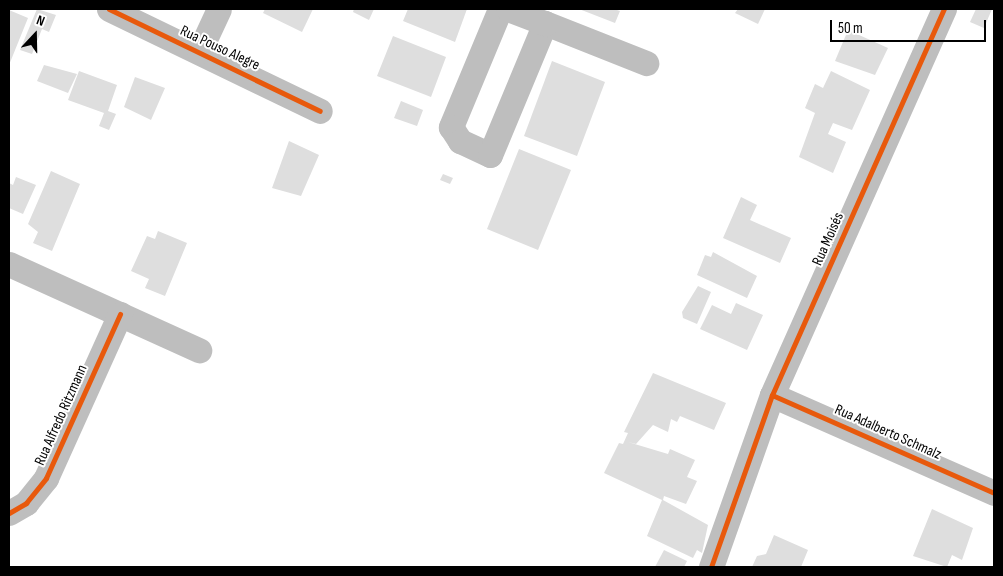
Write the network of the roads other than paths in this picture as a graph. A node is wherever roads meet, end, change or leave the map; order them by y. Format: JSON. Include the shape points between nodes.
{"nodes":[{"id":1,"x":109,"y":9,"type":"edge"},
{"id":2,"x":219,"y":9,"type":"edge"},
{"id":3,"x":500,"y":9,"type":"edge"},
{"id":4,"x":508,"y":9,"type":"edge"},
{"id":5,"x":944,"y":9,"type":"edge"},
{"id":6,"x":545,"y":23,"type":"junction"},
{"id":7,"x":198,"y":52,"type":"junction"},
{"id":8,"x":646,"y":63,"type":"dead end"},
{"id":9,"x":320,"y":111,"type":"dead end"},
{"id":10,"x":9,"y":264,"type":"edge"},
{"id":11,"x":120,"y":314,"type":"junction"},
{"id":12,"x":199,"y":350,"type":"dead end"},
{"id":13,"x":772,"y":395,"type":"junction"},
{"id":14,"x":994,"y":492,"type":"edge"},
{"id":15,"x":9,"y":514,"type":"edge"},
{"id":16,"x":711,"y":567,"type":"edge"}],
"edges":[{"from":1,"to":7,"type":"street","name":"Rua Pouso Alegre"},
{"from":2,"to":7,"type":"street"},
{"from":3,"to":6,"type":"street","via":[[451,127],[460,141],[490,154]]},
{"from":4,"to":6,"type":"street"},
{"from":5,"to":13,"type":"street","name":"Rua Moisés"},
{"from":6,"to":8,"type":"street"},
{"from":7,"to":9,"type":"street","name":"Rua Pouso Alegre"},
{"from":10,"to":11,"type":"street"},
{"from":11,"to":12,"type":"street"},
{"from":11,"to":15,"type":"street","name":"Rua Alfredo Ritzmann","via":[[46,478],[26,503]]},
{"from":13,"to":14,"type":"street","name":"Rua Adalberto Schmalz"},
{"from":13,"to":16,"type":"street","name":"Rua Moisés"}]}
